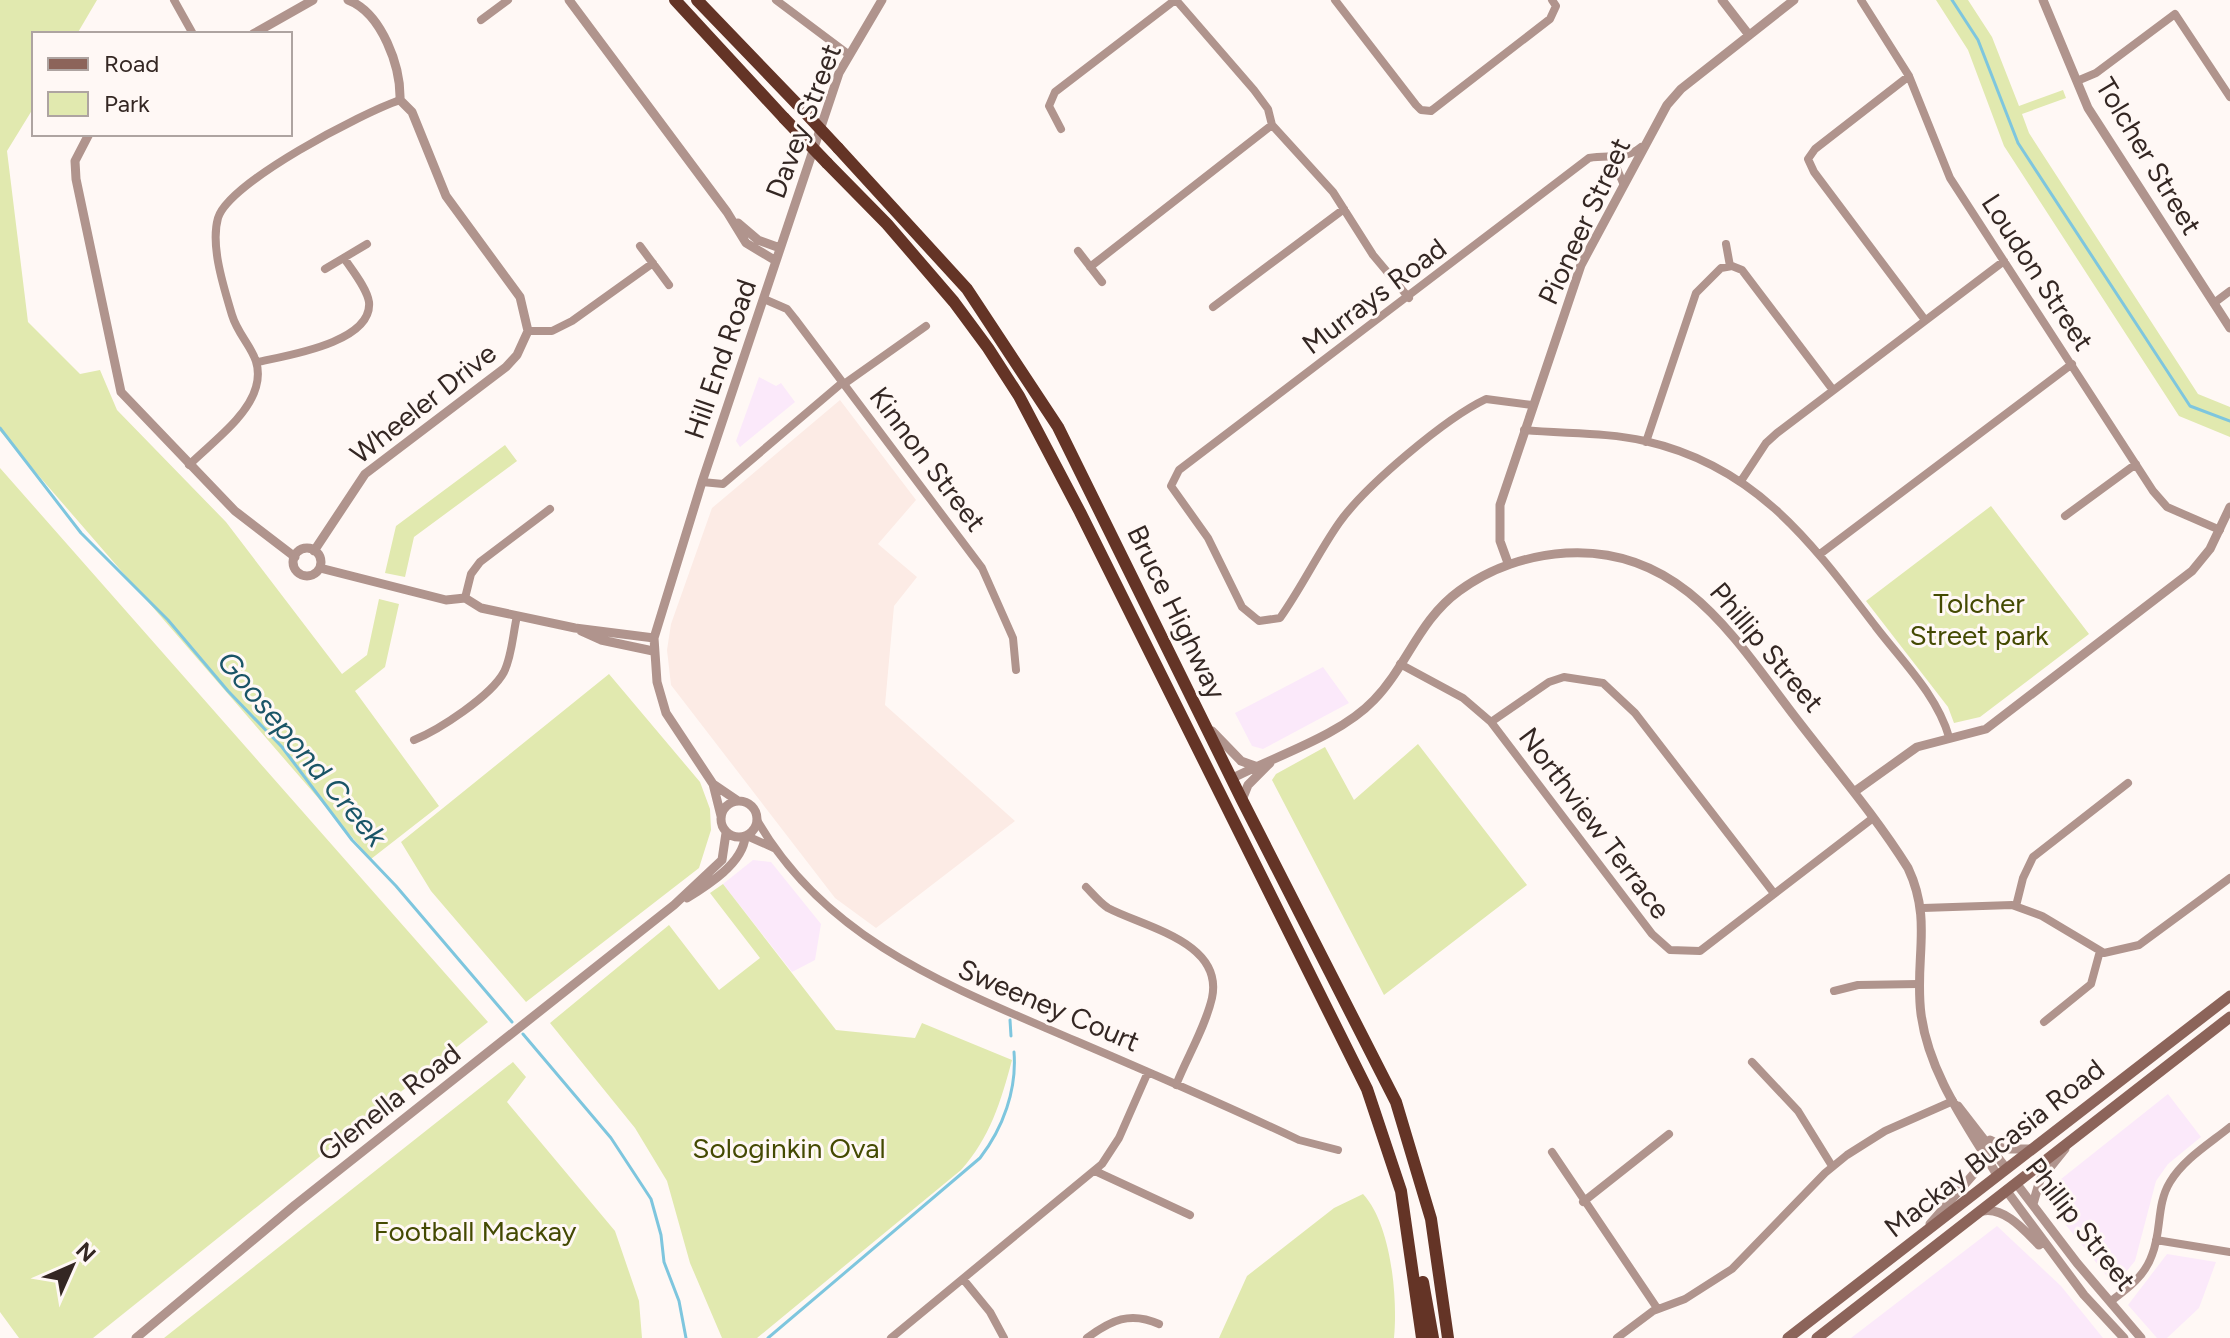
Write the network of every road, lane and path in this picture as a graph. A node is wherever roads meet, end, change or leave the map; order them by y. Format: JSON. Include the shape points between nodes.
{"nodes":[{"id":1,"x":174,"y":0,"type":"edge"},
{"id":2,"x":313,"y":0,"type":"edge"},
{"id":3,"x":352,"y":0,"type":"edge"},
{"id":4,"x":508,"y":0,"type":"edge"},
{"id":5,"x":569,"y":0,"type":"edge"},
{"id":6,"x":675,"y":0,"type":"edge"},
{"id":7,"x":697,"y":0,"type":"edge"},
{"id":8,"x":776,"y":0,"type":"edge"},
{"id":9,"x":882,"y":0,"type":"edge"},
{"id":10,"x":1176,"y":0,"type":"edge"},
{"id":11,"x":1335,"y":0,"type":"edge"},
{"id":12,"x":1552,"y":0,"type":"edge"},
{"id":13,"x":1722,"y":0,"type":"edge"},
{"id":14,"x":1794,"y":0,"type":"edge"},
{"id":15,"x":1861,"y":0,"type":"edge"},
{"id":16,"x":2043,"y":0,"type":"edge"},
{"id":17,"x":481,"y":20,"type":"dead end"},
{"id":18,"x":192,"y":32,"type":"edge"},
{"id":19,"x":257,"y":32,"type":"edge"},
{"id":20,"x":1749,"y":35,"type":"junction"},
{"id":21,"x":848,"y":54,"type":"junction"},
{"id":22,"x":1909,"y":76,"type":"junction"},
{"id":23,"x":2077,"y":81,"type":"junction"},
{"id":24,"x":2230,"y":97,"type":"edge"},
{"id":25,"x":400,"y":100,"type":"junction"},
{"id":26,"x":1272,"y":125,"type":"junction"},
{"id":27,"x":1061,"y":129,"type":"dead end"},
{"id":28,"x":88,"y":136,"type":"edge"},
{"id":29,"x":1641,"y":147,"type":"junction"},
{"id":30,"x":1613,"y":159,"type":"junction"},
{"id":31,"x":1623,"y":183,"type":"junction"},
{"id":32,"x":1344,"y":209,"type":"junction"},
{"id":33,"x":727,"y":212,"type":"junction"},
{"id":34,"x":367,"y":244,"type":"dead end"},
{"id":35,"x":1726,"y":244,"type":"dead end"},
{"id":36,"x":640,"y":246,"type":"dead end"},
{"id":37,"x":780,"y":248,"type":"junction"},
{"id":38,"x":1078,"y":251,"type":"dead end"},
{"id":39,"x":344,"y":258,"type":"junction"},
{"id":40,"x":776,"y":261,"type":"junction"},
{"id":41,"x":2004,"y":261,"type":"junction"},
{"id":42,"x":653,"y":263,"type":"junction"},
{"id":43,"x":1730,"y":266,"type":"junction"},
{"id":44,"x":1090,"y":267,"type":"junction"},
{"id":45,"x":325,"y":269,"type":"dead end"},
{"id":46,"x":1102,"y":282,"type":"dead end"},
{"id":47,"x":669,"y":285,"type":"dead end"},
{"id":48,"x":2230,"y":291,"type":"edge"},
{"id":49,"x":1409,"y":298,"type":"junction"},
{"id":50,"x":764,"y":299,"type":"junction"},
{"id":51,"x":2214,"y":303,"type":"junction"},
{"id":52,"x":1213,"y":307,"type":"dead end"},
{"id":53,"x":1925,"y":320,"type":"junction"},
{"id":54,"x":926,"y":326,"type":"dead end"},
{"id":55,"x":2230,"y":328,"type":"edge"},
{"id":56,"x":528,"y":331,"type":"junction"},
{"id":57,"x":258,"y":362,"type":"junction"},
{"id":58,"x":2072,"y":364,"type":"junction"},
{"id":59,"x":843,"y":383,"type":"junction"},
{"id":60,"x":1833,"y":390,"type":"junction"},
{"id":61,"x":1532,"y":405,"type":"junction"},
{"id":62,"x":1524,"y":430,"type":"junction"},
{"id":63,"x":1646,"y":442,"type":"junction"},
{"id":64,"x":2136,"y":464,"type":"junction"},
{"id":65,"x":189,"y":465,"type":"junction"},
{"id":66,"x":1741,"y":481,"type":"junction"},
{"id":67,"x":702,"y":482,"type":"junction"},
{"id":68,"x":2230,"y":507,"type":"edge"},
{"id":69,"x":550,"y":509,"type":"dead end"},
{"id":70,"x":2065,"y":516,"type":"dead end"},
{"id":71,"x":2220,"y":530,"type":"junction"},
{"id":72,"x":314,"y":551,"type":"junction"},
{"id":73,"x":1820,"y":554,"type":"junction"},
{"id":74,"x":295,"y":557,"type":"junction"},
{"id":75,"x":1508,"y":563,"type":"junction"},
{"id":76,"x":320,"y":568,"type":"junction"},
{"id":77,"x":465,"y":598,"type":"junction"},
{"id":78,"x":517,"y":616,"type":"junction"},
{"id":79,"x":575,"y":628,"type":"junction"},
{"id":80,"x":654,"y":638,"type":"junction"},
{"id":81,"x":653,"y":651,"type":"junction"},
{"id":82,"x":1400,"y":664,"type":"junction"},
{"id":83,"x":1016,"y":670,"type":"dead end"},
{"id":84,"x":1205,"y":722,"type":"junction"},
{"id":85,"x":1491,"y":722,"type":"junction"},
{"id":86,"x":1949,"y":737,"type":"junction"},
{"id":87,"x":414,"y":740,"type":"dead end"},
{"id":88,"x":1272,"y":760,"type":"junction"},
{"id":89,"x":1255,"y":766,"type":"junction"},
{"id":90,"x":1231,"y":779,"type":"junction"},
{"id":91,"x":2128,"y":783,"type":"dead end"},
{"id":92,"x":713,"y":784,"type":"junction"},
{"id":93,"x":1854,"y":792,"type":"junction"},
{"id":94,"x":1242,"y":800,"type":"junction"},
{"id":95,"x":738,"y":801,"type":"junction"},
{"id":96,"x":721,"y":816,"type":"junction"},
{"id":97,"x":1873,"y":818,"type":"junction"},
{"id":98,"x":757,"y":820,"type":"junction"},
{"id":99,"x":726,"y":833,"type":"junction"},
{"id":100,"x":746,"y":836,"type":"junction"},
{"id":101,"x":775,"y":848,"type":"junction"},
{"id":102,"x":2230,"y":878,"type":"edge"},
{"id":103,"x":1086,"y":887,"type":"dead end"},
{"id":104,"x":1773,"y":892,"type":"junction"},
{"id":105,"x":674,"y":905,"type":"junction"},
{"id":106,"x":2016,"y":906,"type":"junction"},
{"id":107,"x":1923,"y":908,"type":"junction"},
{"id":108,"x":1295,"y":948,"type":"junction"},
{"id":109,"x":2100,"y":951,"type":"junction"},
{"id":110,"x":1918,"y":984,"type":"junction"},
{"id":111,"x":1834,"y":991,"type":"dead end"},
{"id":112,"x":2230,"y":996,"type":"edge"},
{"id":113,"x":2230,"y":1017,"type":"edge"},
{"id":114,"x":2044,"y":1022,"type":"dead end"},
{"id":115,"x":1752,"y":1062,"type":"dead end"},
{"id":116,"x":1148,"y":1072,"type":"junction"},
{"id":117,"x":1176,"y":1085,"type":"junction"},
{"id":118,"x":1953,"y":1101,"type":"junction"},
{"id":119,"x":2230,"y":1127,"type":"edge"},
{"id":120,"x":1979,"y":1130,"type":"junction"},
{"id":121,"x":1669,"y":1134,"type":"dead end"},
{"id":122,"x":2078,"y":1135,"type":"junction"},
{"id":123,"x":2031,"y":1149,"type":"junction"},
{"id":124,"x":1338,"y":1150,"type":"dead end"},
{"id":125,"x":1981,"y":1151,"type":"junction"},
{"id":126,"x":1552,"y":1152,"type":"dead end"},
{"id":127,"x":1832,"y":1166,"type":"junction"},
{"id":128,"x":1095,"y":1171,"type":"junction"},
{"id":129,"x":2002,"y":1172,"type":"junction"},
{"id":130,"x":2011,"y":1187,"type":"junction"},
{"id":131,"x":1401,"y":1191,"type":"junction"},
{"id":132,"x":1583,"y":1202,"type":"junction"},
{"id":133,"x":2034,"y":1207,"type":"junction"},
{"id":134,"x":1978,"y":1212,"type":"junction"},
{"id":135,"x":1190,"y":1215,"type":"dead end"},
{"id":136,"x":1923,"y":1233,"type":"junction"},
{"id":137,"x":2156,"y":1240,"type":"junction"},
{"id":138,"x":2230,"y":1252,"type":"edge"},
{"id":139,"x":2067,"y":1273,"type":"junction"},
{"id":140,"x":963,"y":1279,"type":"junction"},
{"id":141,"x":2111,"y":1301,"type":"junction"},
{"id":142,"x":1657,"y":1308,"type":"junction"},
{"id":143,"x":2099,"y":1313,"type":"junction"},
{"id":144,"x":1159,"y":1324,"type":"dead end"},
{"id":145,"x":136,"y":1338,"type":"edge"},
{"id":146,"x":891,"y":1338,"type":"edge"},
{"id":147,"x":1004,"y":1338,"type":"edge"},
{"id":148,"x":1087,"y":1338,"type":"edge"},
{"id":149,"x":1422,"y":1338,"type":"edge"},
{"id":150,"x":1433,"y":1338,"type":"edge"},
{"id":151,"x":1448,"y":1338,"type":"edge"},
{"id":152,"x":1617,"y":1338,"type":"edge"},
{"id":153,"x":1788,"y":1338,"type":"edge"},
{"id":154,"x":1817,"y":1338,"type":"edge"},
{"id":155,"x":2124,"y":1338,"type":"edge"},
{"id":156,"x":2141,"y":1338,"type":"edge"}],
"edges":[{"from":1,"to":18,"type":"street"},
{"from":2,"to":19,"type":"street"},
{"from":3,"to":25,"type":"street","name":"Wheeler Drive","via":[[379,28],[401,84]]},
{"from":4,"to":17,"type":"street"},
{"from":5,"to":33,"type":"street","name":"Hill End Road"},
{"from":6,"to":108,"type":"highway","name":"Bruce Highway","bridge":true,"via":[[887,224],[954,302],[1019,396]]},
{"from":7,"to":84,"type":"highway","name":"Bruce Highway","bridge":true,"via":[[941,257],[1010,349],[1058,427]]},
{"from":8,"to":21,"type":"street"},
{"from":9,"to":21,"type":"street","name":"Davey Street"},
{"from":10,"to":26,"type":"street","via":[[1254,90]]},
{"from":10,"to":27,"type":"street","via":[[1055,92],[1049,106]]},
{"from":11,"to":12,"type":"street","via":[[1416,105],[1431,111],[1550,19],[1556,6]]},
{"from":13,"to":20,"type":"street"},
{"from":14,"to":20,"type":"street","name":"Pioneer Street"},
{"from":15,"to":22,"type":"street","name":"Loudon Street"},
{"from":16,"to":23,"type":"street","name":"Tolcher Street"},
{"from":20,"to":29,"type":"street","name":"Pioneer Street","via":[[1681,89]]},
{"from":21,"to":37,"type":"street","name":"Davey Street"},
{"from":22,"to":41,"type":"street","name":"Loudon Street","via":[[1950,178]]},
{"from":22,"to":53,"type":"street","via":[[1808,160]]},
{"from":23,"to":24,"type":"street","via":[[2096,73],[2175,14]]},
{"from":23,"to":51,"type":"street","name":"Tolcher Street","via":[[2088,108]]},
{"from":25,"to":56,"type":"street","name":"Wheeler Drive","via":[[412,112],[446,196],[520,297]]},
{"from":25,"to":57,"type":"street","via":[[366,112],[243,186],[224,205],[216,230],[219,256],[233,317]]},
{"from":26,"to":32,"type":"street"},
{"from":26,"to":44,"type":"street"},
{"from":28,"to":65,"type":"street","via":[[75,161],[76,179],[116,378],[131,406]]},
{"from":29,"to":30,"type":"street","name":"Murrays Road"},
{"from":29,"to":31,"type":"street","name":"Pioneer Street"},
{"from":30,"to":31,"type":"street"},
{"from":30,"to":49,"type":"street","name":"Murrays Road","via":[[1589,158]]},
{"from":31,"to":61,"type":"street","name":"Pioneer Street","via":[[1581,265]]},
{"from":32,"to":49,"type":"street"},
{"from":32,"to":52,"type":"street"},
{"from":33,"to":37,"type":"street","via":[[758,240]]},
{"from":33,"to":40,"type":"street","name":"Hill End Road","via":[[746,243]]},
{"from":34,"to":39,"type":"street"},
{"from":35,"to":43,"type":"street"},
{"from":36,"to":42,"type":"street"},
{"from":37,"to":40,"type":"street","name":"Davey Street"},
{"from":38,"to":44,"type":"street"},
{"from":39,"to":45,"type":"street"},
{"from":39,"to":57,"type":"street","via":[[369,301],[365,317],[328,345]]},
{"from":40,"to":50,"type":"street","name":"Hill End Road"},
{"from":41,"to":53,"type":"street"},
{"from":41,"to":58,"type":"street","name":"Loudon Street"},
{"from":42,"to":47,"type":"street"},
{"from":42,"to":56,"type":"street","via":[[572,321],[552,331]]},
{"from":43,"to":60,"type":"street","via":[[1744,272]]},
{"from":43,"to":63,"type":"street","via":[[1710,276],[1696,293]]},
{"from":44,"to":46,"type":"street"},
{"from":48,"to":51,"type":"street"},
{"from":49,"to":61,"type":"street","name":"Murrays Road","via":[[1179,470],[1171,486],[1208,538],[1242,607],[1259,621],[1280,618],[1340,520],[1432,436],[1486,399]]},
{"from":50,"to":59,"type":"street","name":"Kinnon Street","via":[[787,309]]},
{"from":50,"to":67,"type":"street","name":"Hill End Road"},
{"from":51,"to":55,"type":"street","name":"Tolcher Street"},
{"from":53,"to":60,"type":"street"},
{"from":54,"to":59,"type":"street"},
{"from":56,"to":72,"type":"street","name":"Wheeler Drive","via":[[506,367],[365,474]]},
{"from":57,"to":65,"type":"street","via":[[252,399]]},
{"from":58,"to":64,"type":"street","name":"Loudon Street"},
{"from":58,"to":73,"type":"street"},
{"from":59,"to":67,"type":"street","via":[[723,484]]},
{"from":59,"to":83,"type":"street","name":"Kinnon Street","via":[[982,568],[1013,638]]},
{"from":60,"to":66,"type":"street","via":[[1766,443]]},
{"from":61,"to":62,"type":"street","name":"Pioneer Street"},
{"from":62,"to":63,"type":"street"},
{"from":62,"to":75,"type":"street","name":"Pioneer Street","via":[[1498,518]]},
{"from":63,"to":66,"type":"street"},
{"from":64,"to":70,"type":"street"},
{"from":64,"to":71,"type":"street","name":"Loudon Street","via":[[2167,507]]},
{"from":65,"to":74,"type":"street","via":[[257,530]]},
{"from":66,"to":73,"type":"street","via":[[1798,528]]},
{"from":67,"to":80,"type":"street","name":"Hill End Road"},
{"from":68,"to":71,"type":"street"},
{"from":69,"to":77,"type":"street","via":[[480,562]]},
{"from":71,"to":86,"type":"street","via":[[2192,571],[1986,729]]},
{"from":72,"to":74,"type":"street","via":[[304,549]]},
{"from":72,"to":76,"type":"street"},
{"from":73,"to":86,"type":"street","via":[[1929,697]]},
{"from":74,"to":76,"type":"street","via":[[294,566],[302,575]]},
{"from":75,"to":82,"type":"street","name":"Phillip Street","via":[[1446,602],[1416,635]]},
{"from":75,"to":93,"type":"street","name":"Phillip Street","via":[[1585,552],[1642,564],[1678,583],[1718,618]]},
{"from":76,"to":77,"type":"street","via":[[446,600]]},
{"from":77,"to":78,"type":"street","via":[[481,608]]},
{"from":78,"to":79,"type":"street"},
{"from":78,"to":87,"type":"street","via":[[502,675],[435,731]]},
{"from":79,"to":80,"type":"street"},
{"from":79,"to":81,"type":"street","via":[[601,640]]},
{"from":80,"to":81,"type":"street","name":"Hill End Road"},
{"from":81,"to":92,"type":"street","name":"Hill End Road","via":[[666,713]]},
{"from":82,"to":85,"type":"street","name":"Northview Terrace","via":[[1463,698]]},
{"from":82,"to":88,"type":"street","name":"Phillip Street","via":[[1357,715]]},
{"from":84,"to":89,"type":"street","via":[[1237,758]]},
{"from":84,"to":90,"type":"highway","name":"Bruce Highway"},
{"from":85,"to":104,"type":"street","via":[[1549,682],[1564,677],[1603,683],[1635,713]]},
{"from":85,"to":104,"type":"street","name":"Northview Terrace","via":[[1652,934],[1670,950],[1700,951]]},
{"from":86,"to":93,"type":"street","via":[[1907,752]]},
{"from":88,"to":89,"type":"street"},
{"from":88,"to":94,"type":"street","via":[[1248,785]]},
{"from":89,"to":90,"type":"street"},
{"from":90,"to":94,"type":"highway","name":"Bruce Highway"},
{"from":90,"to":108,"type":"highway","via":[[1228,797],[1280,902]]},
{"from":91,"to":106,"type":"street","via":[[2033,857]]},
{"from":92,"to":95,"type":"street","name":"Hill End Road"},
{"from":92,"to":96,"type":"street","name":"Hill End Road"},
{"from":93,"to":97,"type":"street","name":"Phillip Street"},
{"from":94,"to":151,"type":"highway","name":"Bruce Highway","via":[[1396,1102],[1431,1219]]},
{"from":95,"to":96,"type":"street","via":[[727,805]]},
{"from":95,"to":98,"type":"street","via":[[753,808]]},
{"from":96,"to":99,"type":"street"},
{"from":97,"to":104,"type":"street","name":"Northview Terrace"},
{"from":97,"to":107,"type":"street","name":"Phillip Street","via":[[1908,868]]},
{"from":98,"to":100,"type":"street"},
{"from":98,"to":101,"type":"street","name":"Sweeney Court"},
{"from":99,"to":100,"type":"street"},
{"from":99,"to":105,"type":"street","name":"Glenella Road","via":[[722,860]]},
{"from":100,"to":101,"type":"street","name":"Sweeney Court"},
{"from":100,"to":105,"type":"street","name":"Glenella Road","via":[[723,872]]},
{"from":101,"to":116,"type":"street","name":"Sweeney Court","via":[[834,911],[916,970]]},
{"from":102,"to":109,"type":"street","via":[[2139,945]]},
{"from":103,"to":117,"type":"street","via":[[1105,907],[1182,941],[1210,971],[1212,997]]},
{"from":105,"to":145,"type":"street","name":"Glenella Road"},
{"from":106,"to":107,"type":"street"},
{"from":106,"to":109,"type":"street"},
{"from":107,"to":110,"type":"street","name":"Phillip Street"},
{"from":108,"to":131,"type":"highway","name":"Bruce Highway","via":[[1361,1075]]},
{"from":109,"to":114,"type":"street","via":[[2091,984]]},
{"from":110,"to":111,"type":"street"},
{"from":110,"to":118,"type":"street","name":"Phillip Street","via":[[1927,1039]]},
{"from":112,"to":123,"type":"main road","name":"Mackay Bucasia Road"},
{"from":113,"to":122,"type":"main road","name":"Mackay Bucasia Road"},
{"from":115,"to":127,"type":"street","via":[[1798,1111]]},
{"from":116,"to":117,"type":"street","name":"Sweeney Court"},
{"from":116,"to":128,"type":"street","via":[[1113,1150]]},
{"from":117,"to":124,"type":"street","name":"Sweeney Court","via":[[1299,1140]]},
{"from":118,"to":120,"type":"street","name":"Phillip Street"},
{"from":118,"to":125,"type":"street","name":"Phillip Street"},
{"from":118,"to":127,"type":"street","via":[[1885,1131]]},
{"from":119,"to":137,"type":"street","via":[[2187,1161],[2168,1184]]},
{"from":120,"to":123,"type":"street","via":[[2005,1148]]},
{"from":120,"to":129,"type":"street","name":"Phillip Street"},
{"from":121,"to":132,"type":"street"},
{"from":122,"to":130,"type":"main road","name":"Mackay Bucasia Road"},
{"from":122,"to":133,"type":"street","via":[[2040,1180],[2033,1193]]},
{"from":123,"to":129,"type":"main road","name":"Mackay Bucasia Road"},
{"from":125,"to":129,"type":"street","name":"Phillip Street"},
{"from":125,"to":136,"type":"street","via":[[1979,1167]]},
{"from":126,"to":132,"type":"street"},
{"from":127,"to":142,"type":"street","via":[[1732,1269],[1685,1299]]},
{"from":128,"to":135,"type":"street"},
{"from":128,"to":140,"type":"street"},
{"from":129,"to":130,"type":"main road","name":"Phillip Street"},
{"from":129,"to":136,"type":"main road","name":"Mackay Bucasia Road"},
{"from":130,"to":133,"type":"street","name":"Phillip Street"},
{"from":130,"to":134,"type":"main road","name":"Mackay Bucasia Road"},
{"from":130,"to":139,"type":"street","name":"Phillip Street"},
{"from":131,"to":149,"type":"highway","name":"Bruce Highway"},
{"from":131,"to":150,"type":"highway"},
{"from":132,"to":142,"type":"street"},
{"from":133,"to":141,"type":"street","name":"Phillip Street"},
{"from":134,"to":139,"type":"street","via":[[1994,1210],[2017,1224]]},
{"from":134,"to":154,"type":"main road","name":"Mackay Bucasia Road"},
{"from":136,"to":153,"type":"main road","name":"Mackay Bucasia Road"},
{"from":137,"to":138,"type":"street"},
{"from":137,"to":141,"type":"street","via":[[2141,1275]]},
{"from":139,"to":143,"type":"street","name":"Phillip Street"},
{"from":140,"to":146,"type":"street"},
{"from":140,"to":147,"type":"street"},
{"from":141,"to":143,"type":"street"},
{"from":141,"to":156,"type":"street","name":"Phillip Street"},
{"from":142,"to":152,"type":"street"},
{"from":143,"to":155,"type":"street","name":"Phillip Street"},
{"from":144,"to":148,"type":"street","via":[[1125,1316]]}]}
